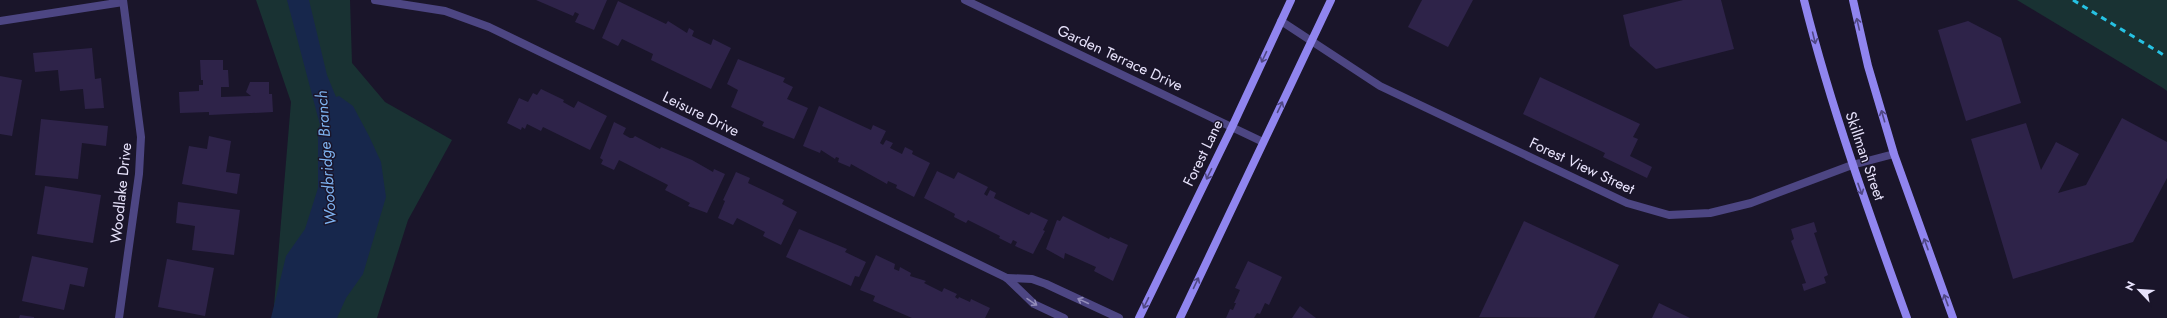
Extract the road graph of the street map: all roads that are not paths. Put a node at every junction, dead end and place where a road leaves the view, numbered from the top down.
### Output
1 (375, 0) edge
2 (965, 0) edge
3 (1291, 0) edge
4 (1331, 0) edge
5 (1804, 0) edge
6 (1853, 0) edge
7 (123, 1) edge
8 (0, 21) edge
9 (1280, 21) junction
10 (1311, 41) junction
11 (1232, 127) junction
12 (1263, 142) junction
13 (1894, 154) junction
14 (1852, 165) junction
15 (1007, 278) junction
16 (119, 318) edge
17 (1064, 318) edge
18 (1119, 318) edge
19 (1139, 318) edge
20 (1180, 318) edge
21 (1907, 318) edge
22 (1953, 318) edge

1 - 15 street, Leisure Drive
2 - 11 street, Garden Terrace Drive
3 - 9 main road, Forest Lane
4 - 10 main road
5 -> 14 main road, Skillman Street
13 -> 6 main road, Skillman Street
7 - 8 street
7 - 16 street, Woodlake Drive
9 - 10 street, Forest View Street
9 -> 11 main road, Forest Lane
12 -> 10 main road
10 - 14 street, Forest View Street
11 - 12 street, Garden Terrace Drive
11 -> 19 main road, Forest Lane
20 -> 12 main road
13 - 14 street, Forest View Street
22 -> 13 main road, Skillman Street
14 -> 21 main road, Skillman Street
15 -> 17 street, Leisure Drive
18 -> 15 street, Leisure Drive

